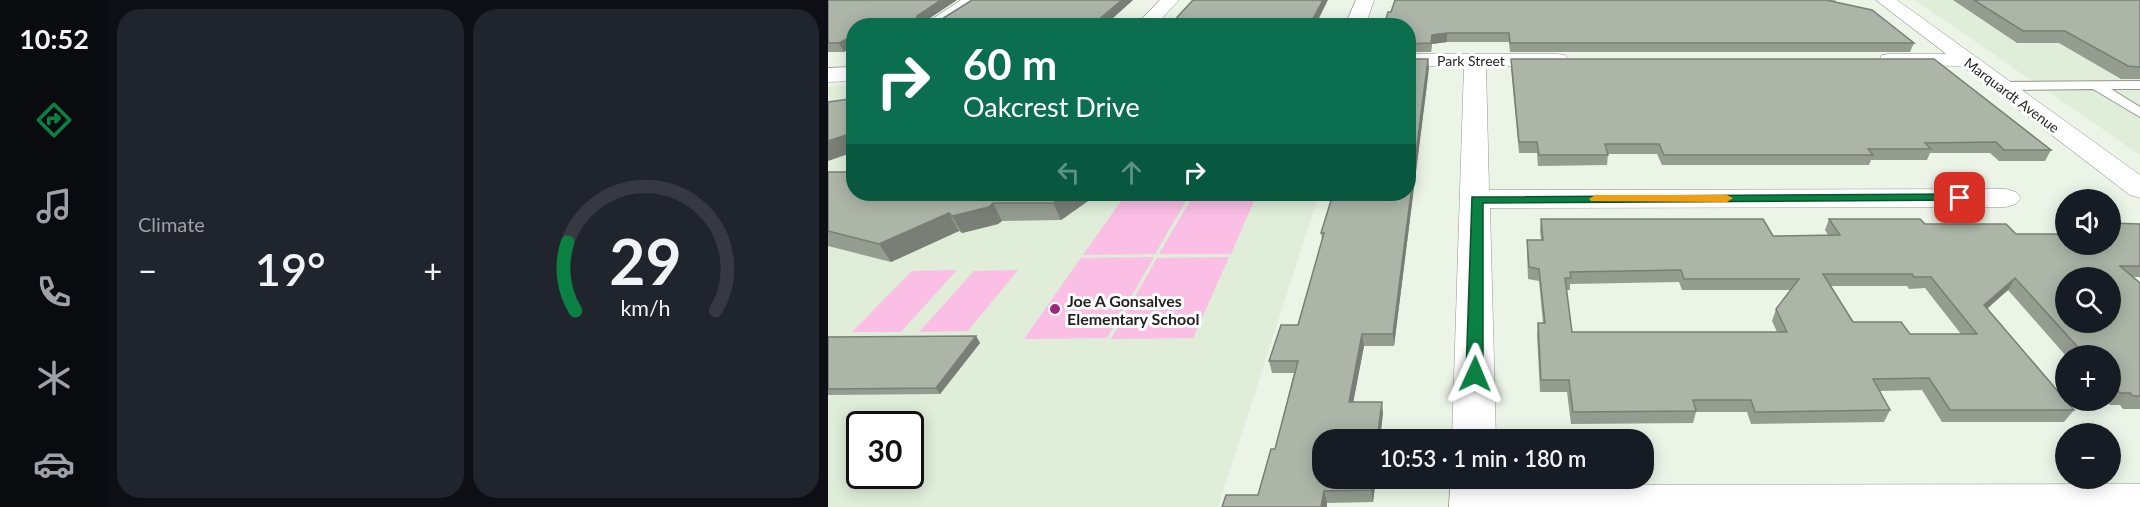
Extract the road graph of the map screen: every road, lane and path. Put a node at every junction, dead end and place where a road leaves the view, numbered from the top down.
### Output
1 (974, 0) edge
2 (1170, 0) edge
3 (1365, 0) edge
4 (1885, 0) edge
5 (945, 18) edge
6 (1152, 18) edge
7 (1358, 18) edge
8 (1416, 60) edge
9 (1475, 60) junction
10 (1582, 60) edge
11 (1868, 60) edge
12 (1966, 60) junction
13 (2096, 85) junction
14 (2140, 85) edge
15 (2001, 86) junction
16 (2140, 113) edge
17 (2140, 189) edge
18 (2006, 198) dead end
19 (1477, 199) junction
20 (1474, 429) edge
21 (1473, 489) edge
22 (2140, 505) edge
23 (1473, 507) edge
24 (1484, 507) edge

1 - 5 street
2 - 6 street
3 - 7 street
4 - 12 street, Marquardt Avenue
8 - 9 street, Park Street
9 - 10 street, Park Street
9 - 19 street
11 - 12 street
12 - 15 street, Marquardt Avenue
13 - 14 lane
13 - 15 lane
13 - 16 lane
15 - 17 street, Marquardt Avenue
18 - 19 street
19 - 20 street
21 - 23 street
22 - 24 street

